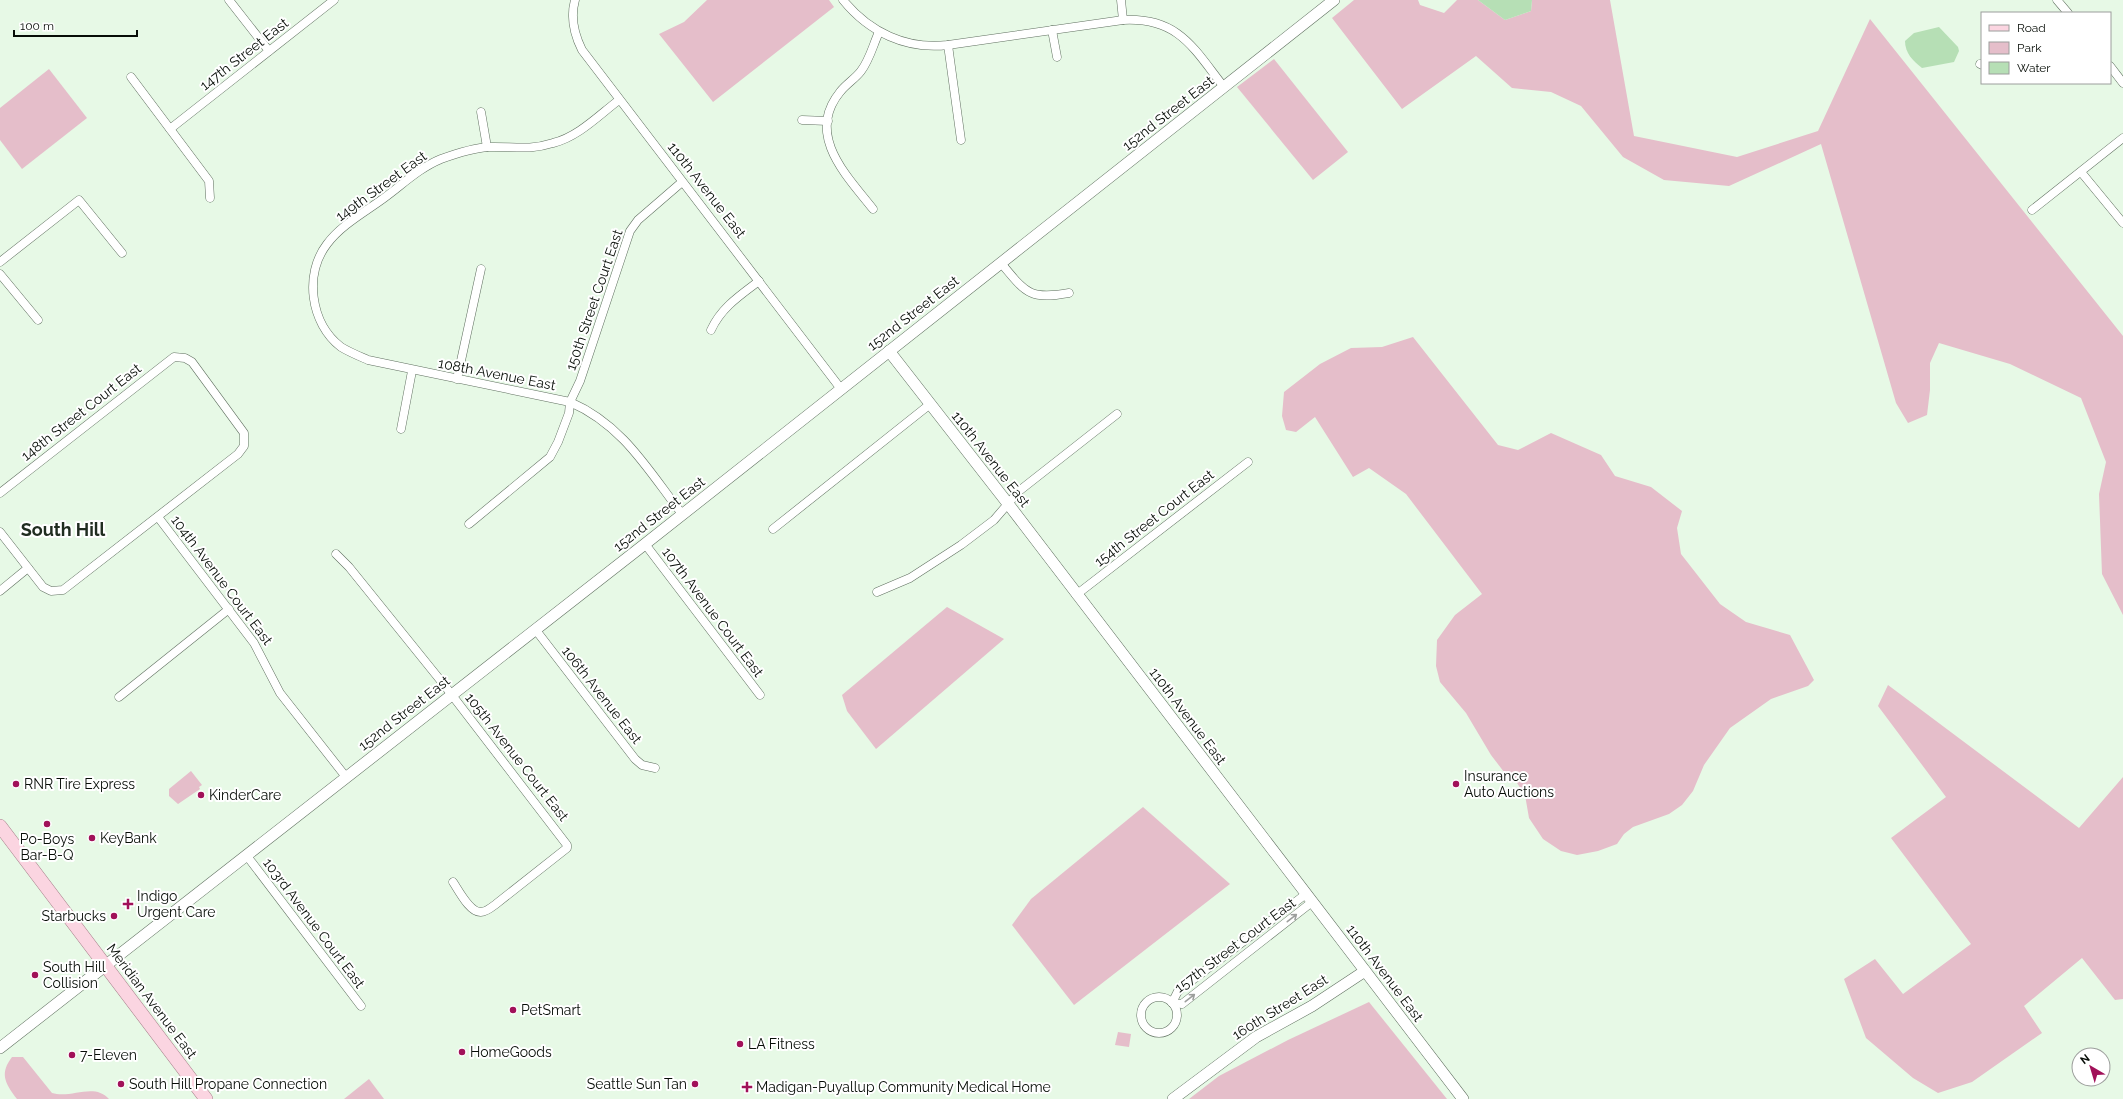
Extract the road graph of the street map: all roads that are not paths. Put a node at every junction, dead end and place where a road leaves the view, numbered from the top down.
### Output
1 (229, 0) edge
2 (334, 0) edge
3 (575, 0) edge
4 (845, 0) edge
5 (1120, 0) edge
6 (1334, 0) edge
7 (2057, 0) edge
8 (2067, 12) edge
9 (1123, 20) junction
10 (1052, 30) junction
11 (879, 32) junction
12 (948, 45) junction
13 (269, 51) junction
14 (1057, 57) dead end
15 (2111, 67) edge
16 (131, 77) dead end
17 (2123, 83) edge
18 (1224, 87) junction
19 (619, 100) junction
20 (481, 112) dead end
21 (802, 120) dead end
22 (828, 121) junction
23 (170, 129) junction
24 (2123, 138) edge
25 (962, 140) dead end
26 (487, 147) junction
27 (2081, 172) junction
28 (682, 182) junction
29 (210, 198) dead end
30 (873, 209) dead end
31 (2032, 210) dead end
32 (2123, 223) edge
33 (122, 254) dead end
34 (0, 262) edge
35 (1001, 263) junction
36 (481, 269) dead end
37 (0, 274) edge
38 (313, 276) joint
39 (758, 281) junction
40 (1069, 293) dead end
41 (38, 320) dead end
42 (711, 330) dead end
43 (889, 352) junction
44 (412, 371) junction
45 (457, 378) junction
46 (841, 390) junction
47 (570, 402) junction
48 (930, 405) junction
49 (1117, 414) dead end
50 (401, 429) dead end
51 (1248, 462) dead end
52 (0, 493) edge
53 (1009, 505) junction
54 (682, 514) junction
55 (158, 517) junction
56 (469, 524) dead end
57 (773, 529) dead end
58 (0, 532) edge
59 (645, 544) junction
60 (336, 554) dead end
61 (28, 568) junction
62 (0, 591) edge
63 (877, 592) dead end
64 (1076, 595) junction
65 (229, 609) junction
66 (535, 629) junction
67 (452, 695) junction
68 (760, 695) dead end
69 (119, 697) dead end
70 (655, 768) dead end
71 (346, 777) junction
72 (0, 826) edge
73 (246, 856) junction
74 (453, 882) dead end
75 (1309, 898) junction
76 (106, 966) junction
77 (1365, 971) junction
78 (1172, 1003) junction
79 (361, 1006) dead end
80 (0, 1048) edge
81 (206, 1099) edge
82 (1173, 1099) edge
83 (1463, 1099) edge

1 - 13 street
2 - 13 street, 147th Street East
3 - 19 street, 110th Avenue East
4 - 11 street
5 - 9 street
6 - 18 main road, 152nd Street East
7 - 8 street
9 - 10 street
9 - 18 street
10 - 12 street
10 - 14 street
11 - 12 street
11 - 22 street
12 - 25 street
13 - 23 street, 147th Street East
15 - 17 street
16 - 23 street
18 - 35 main road, 152nd Street East
19 - 26 street, 149th Street East
19 - 28 street, 110th Avenue East
20 - 26 street
21 - 22 street
22 - 30 street
23 - 29 street
24 - 27 street
26 - 38 street, 149th Street East
27 - 31 street
27 - 32 street
28 - 39 street, 110th Avenue East
28 - 47 street, 150th Street Court East
33 - 34 street
35 - 40 street
35 - 43 main road, 152nd Street East
36 - 45 street
37 - 41 street
38 - 44 street, 108th Avenue East
39 - 42 street
39 - 46 street, 110th Avenue East
43 - 46 main road, 152nd Street East
43 - 48 main road, 110th Avenue East
44 - 45 street, 108th Avenue East
44 - 50 street
45 - 47 street, 108th Avenue East
46 - 54 main road, 152nd Street East
47 - 54 street, 108th Avenue East
47 - 56 street, 150th Street Court East
48 - 53 main road, 110th Avenue East
48 - 57 street
49 - 53 street
51 - 64 street, 154th Street Court East
52 - 55 street, 148th Street Court East
53 - 63 street
53 - 64 main road, 110th Avenue East
54 - 59 main road, 152nd Street East
55 - 61 street
55 - 65 street, 104th Avenue Court East
58 - 61 street
59 - 66 main road, 152nd Street East
59 - 68 street, 107th Avenue Court East
60 - 67 street, 105th Avenue Court East
61 - 62 street
64 - 75 main road, 110th Avenue East
65 - 69 street
65 - 71 street, 104th Avenue Court East
66 - 67 main road, 152nd Street East
66 - 70 street, 106th Avenue East
67 - 71 main road, 152nd Street East
67 - 74 street, 105th Avenue Court East
71 - 73 main road, 152nd Street East
72 - 76 main road, Meridian Avenue East
73 - 76 main road, 152nd Street East
73 - 79 street, 103rd Avenue Court East
75 - 77 main road, 110th Avenue East
75 - 78 street, 157th Street Court East
78 -> 75 street, 157th Street Court East
76 - 80 main road, 152nd Street East
76 - 81 main road, Meridian Avenue East
77 - 82 main road, 160th Street East
77 - 83 main road, 110th Avenue East
78 - 78 street, 157th Street Court East

